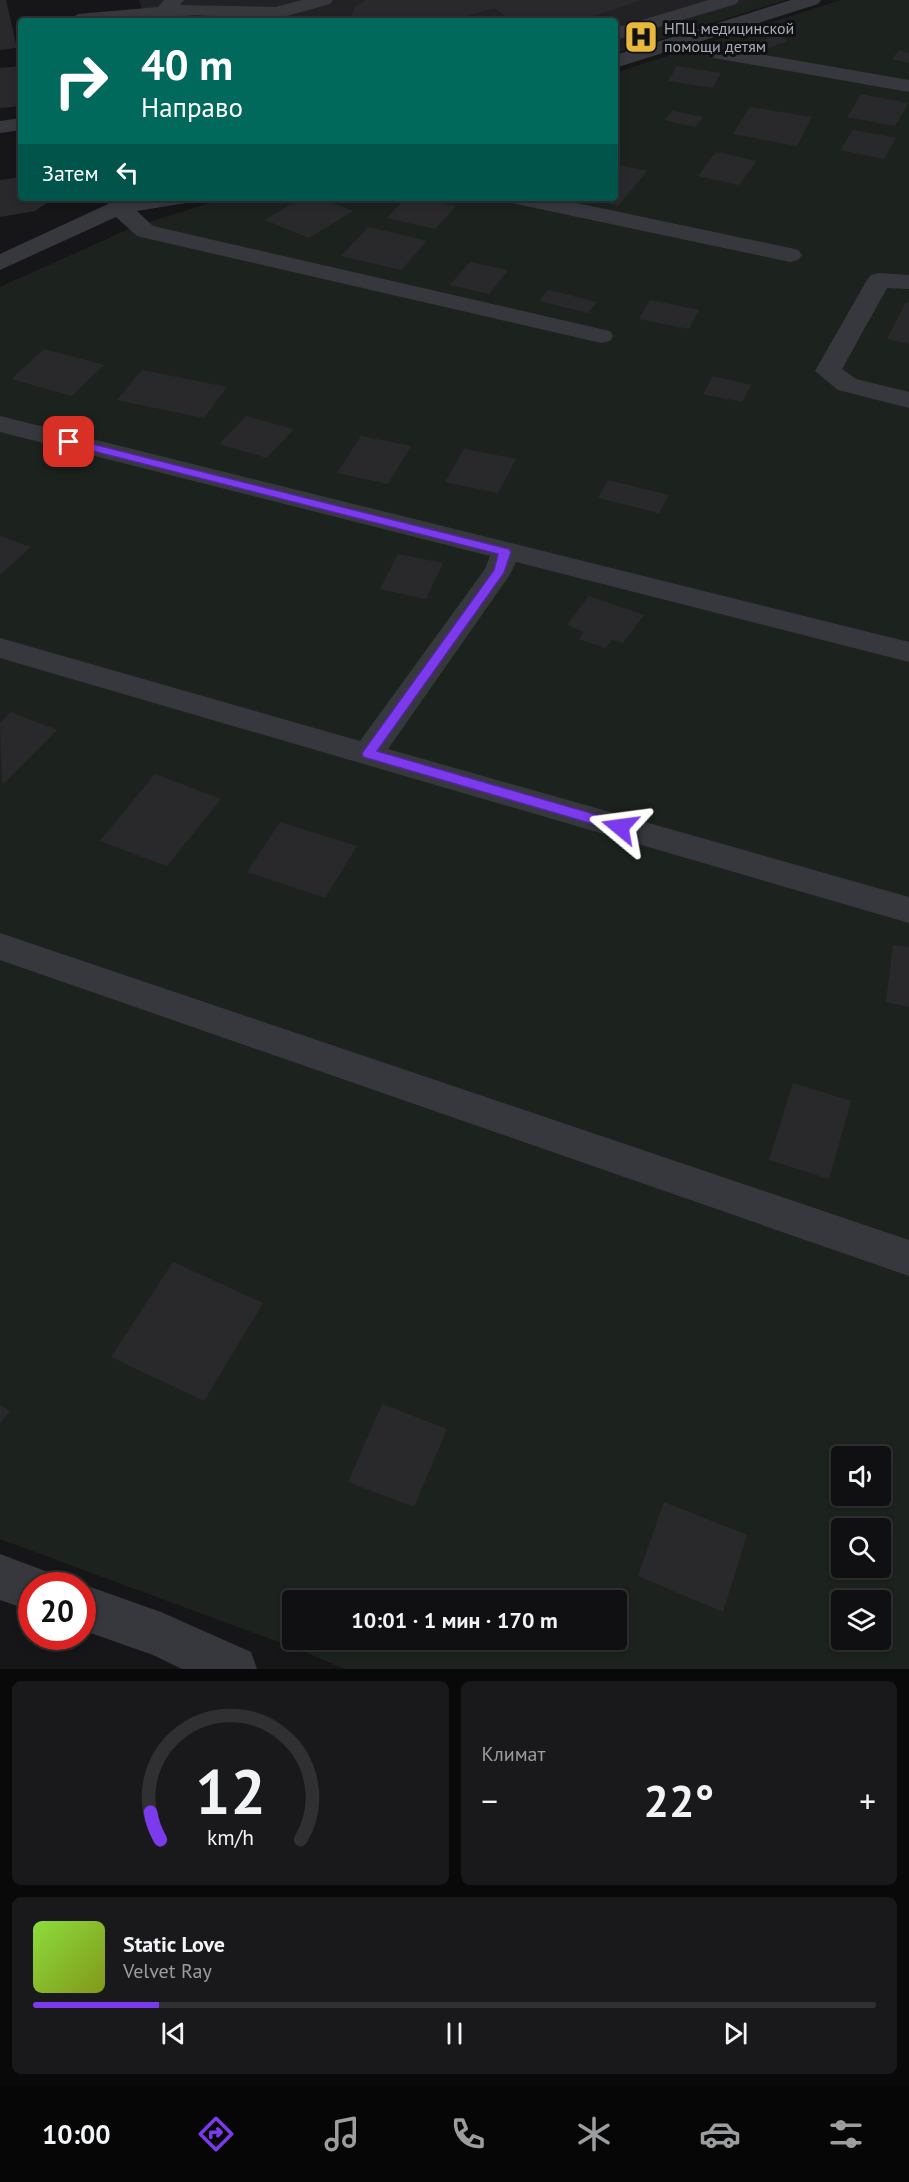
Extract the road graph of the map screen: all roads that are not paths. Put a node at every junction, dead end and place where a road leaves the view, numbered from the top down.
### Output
1 (72, 0) edge
2 (259, 0) edge
3 (323, 0) edge
4 (729, 0) edge
5 (812, 0) edge
6 (199, 4) edge
7 (166, 11) edge
8 (127, 12) edge
9 (281, 17) edge
10 (77, 18) edge
11 (90, 18) edge
12 (618, 33) edge
13 (683, 41) junction
14 (618, 61) edge
15 (909, 86) edge
16 (18, 124) edge
17 (0, 127) edge
18 (535, 201) edge
19 (119, 202) edge
20 (46, 241) junction
21 (0, 245) edge
22 (790, 255) dead end
23 (0, 263) edge
24 (909, 282) edge
25 (601, 336) dead end
26 (909, 400) edge
27 (0, 424) edge
28 (505, 552) junction
29 (0, 648) edge
30 (909, 652) edge
31 (368, 753) junction
32 (909, 910) edge
33 (0, 946) edge
34 (909, 1258) edge
35 (0, 1577) edge
36 (18, 1583) edge
37 (96, 1612) edge
38 (234, 1669) edge

1 - 10 street
2 - 9 street
3 - 9 street
4 - 12 street
5 - 13 street
6 - 7 street
6 - 9 street
7 - 8 street
8 - 11 street
13 - 14 street
13 - 15 street
16 - 17 street
18 - 22 street
19 - 20 street
19 - 25 street
20 - 21 street
20 - 23 street
24 - 26 street
27 - 28 street
28 - 30 street
28 - 31 street
29 - 31 street
31 - 32 street
33 - 34 street
35 - 36 street
37 - 38 street

